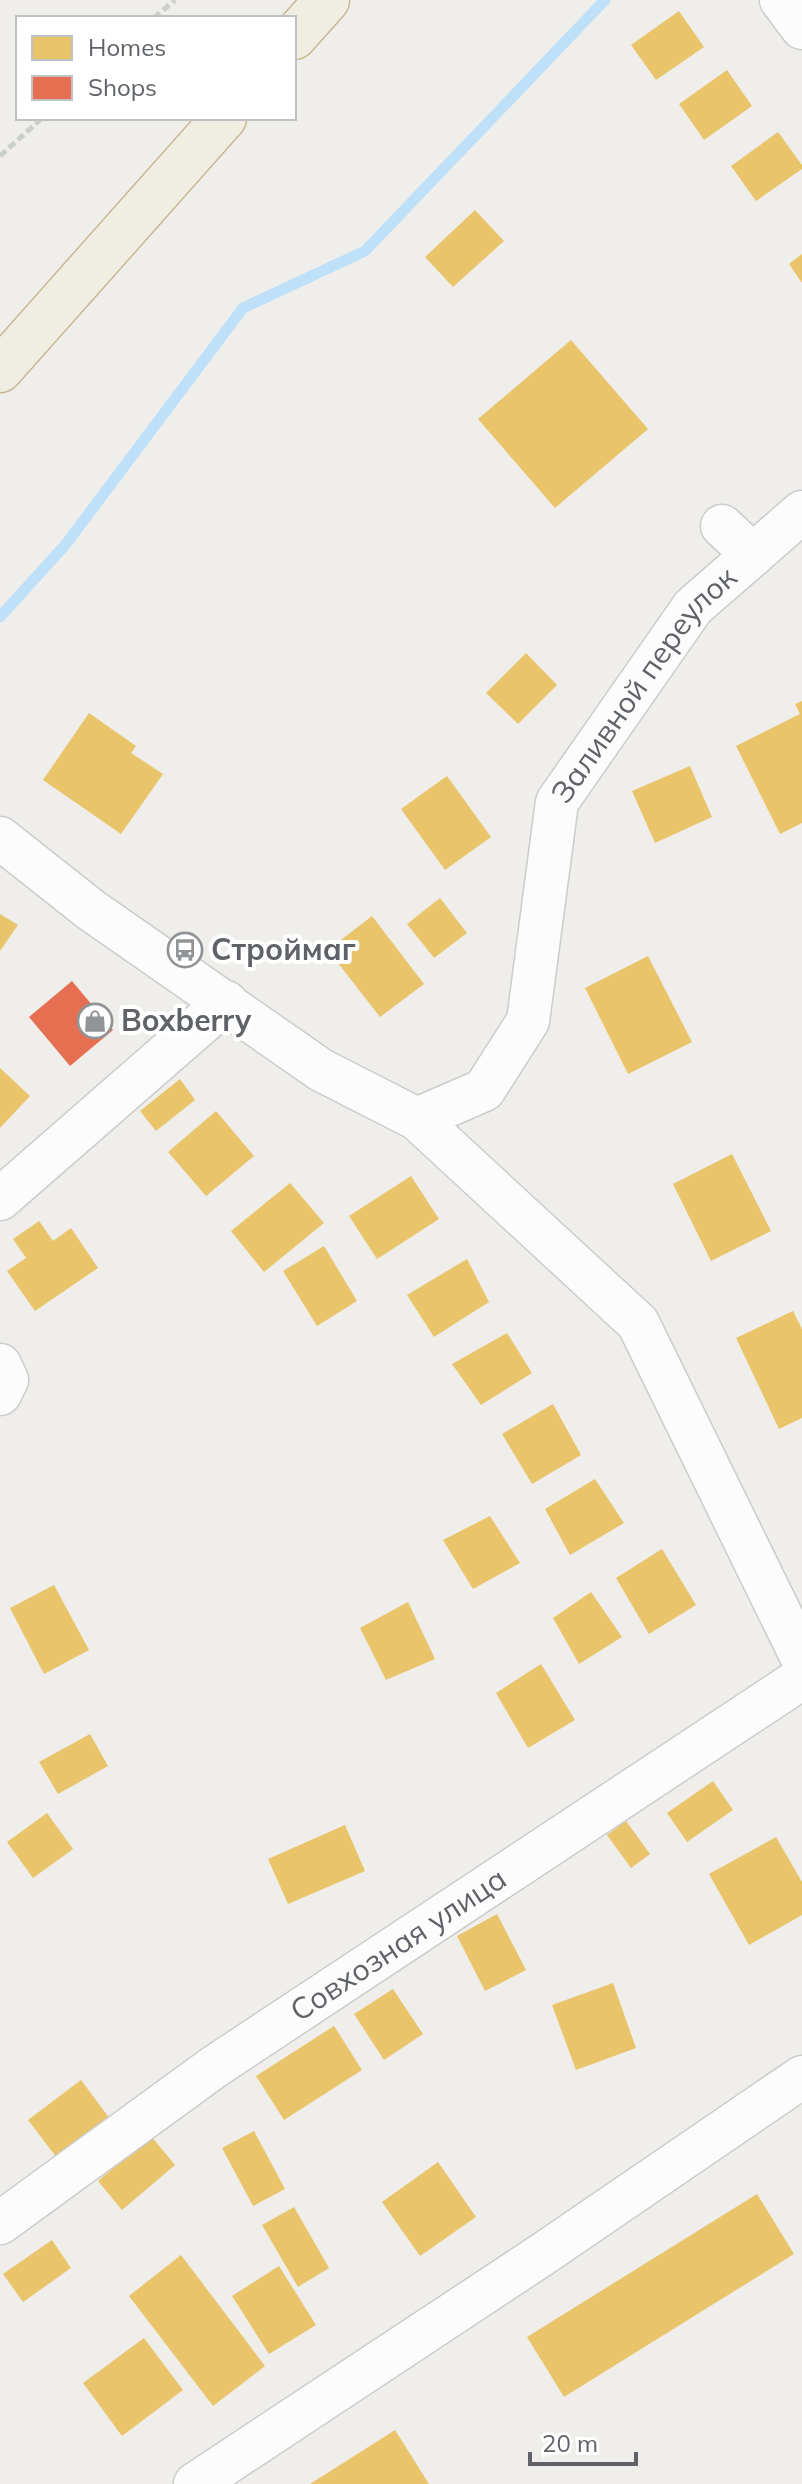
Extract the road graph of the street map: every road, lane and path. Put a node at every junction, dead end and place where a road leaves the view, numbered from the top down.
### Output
1 (175, 0) edge
2 (327, 0) edge
3 (781, 0) edge
4 (156, 16) edge
5 (802, 28) edge
6 (296, 35) edge
7 (40, 120) edge
8 (222, 120) edge
9 (0, 156) edge
10 (0, 370) edge
11 (802, 512) edge
12 (722, 526) dead end
13 (753, 555) junction
14 (0, 838) edge
15 (226, 1002) junction
16 (417, 1119) junction
17 (0, 1199) edge
18 (0, 1365) edge
19 (0, 1394) edge
20 (802, 1658) edge
21 (802, 1678) edge
22 (802, 2077) edge
23 (0, 2223) edge
24 (195, 2484) edge

1 - 4 path
2 - 6 highway
3 - 5 street
7 - 9 path
8 - 10 highway
11 - 13 street, Заливной переулок
12 - 13 street
13 - 16 street, Заливной переулок
14 - 15 street
15 - 16 street
15 - 17 street
16 - 20 street
18 - 19 street
21 - 23 street, Совхозная улица
22 - 24 street

